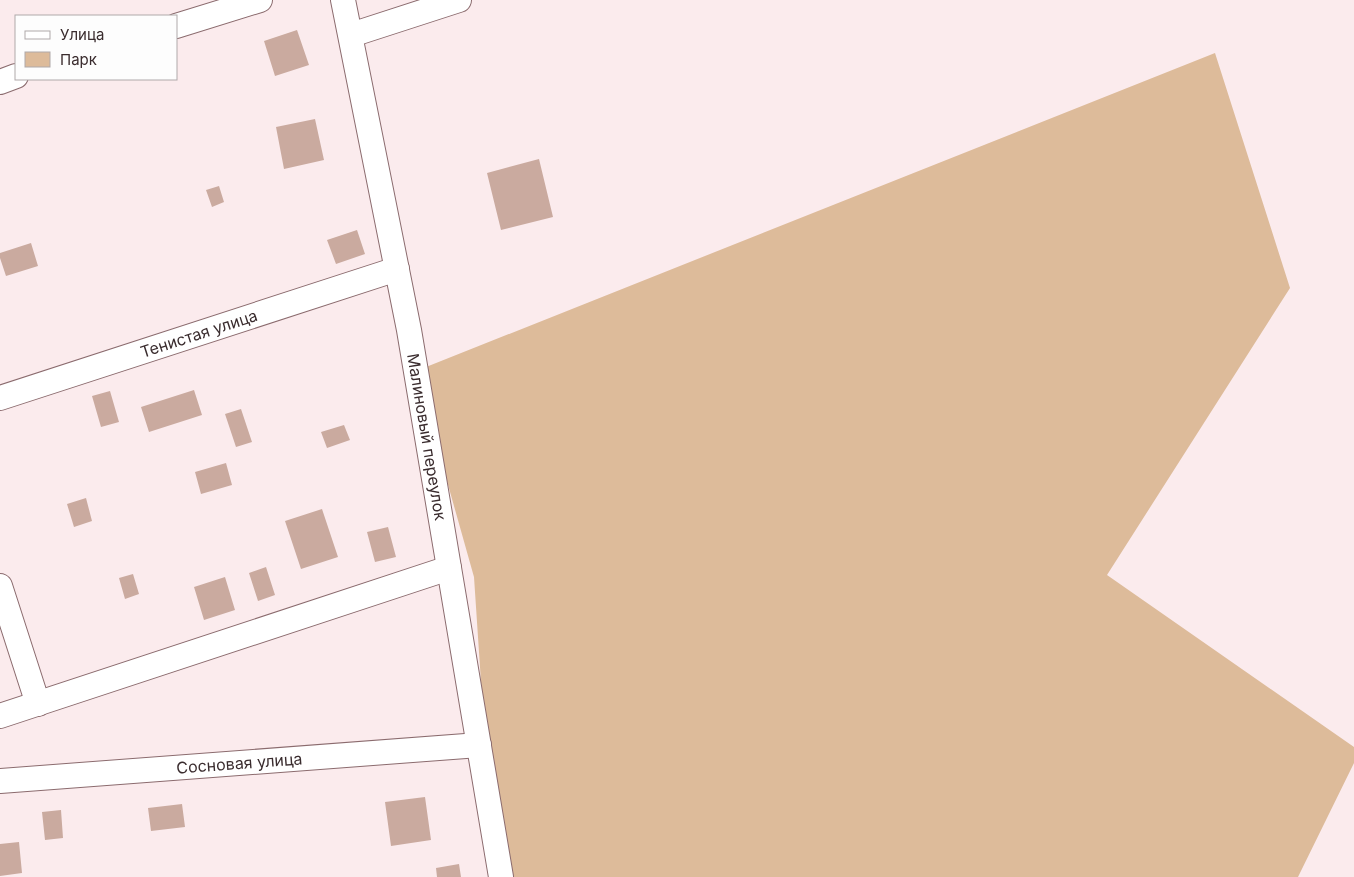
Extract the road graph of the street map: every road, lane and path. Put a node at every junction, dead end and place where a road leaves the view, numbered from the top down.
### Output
1 (260, 0) edge
2 (343, 0) edge
3 (459, 0) edge
4 (178, 25) edge
5 (351, 35) junction
6 (15, 76) edge
7 (0, 82) edge
8 (397, 269) junction
9 (0, 398) edge
10 (449, 568) junction
11 (0, 586) edge
12 (38, 704) junction
13 (0, 716) edge
14 (479, 745) junction
15 (0, 780) edge
16 (501, 877) edge

1 - 4 street
2 - 5 street, Малиновый переулок
3 - 5 street
5 - 8 street, Малиновый переулок
6 - 7 street
8 - 9 street, Тенистая улица
8 - 10 street, Малиновый переулок
10 - 12 street
10 - 14 street, Малиновый переулок
11 - 12 street
12 - 13 street
14 - 15 street, Сосновая улица
14 - 16 street, Малиновый переулок

